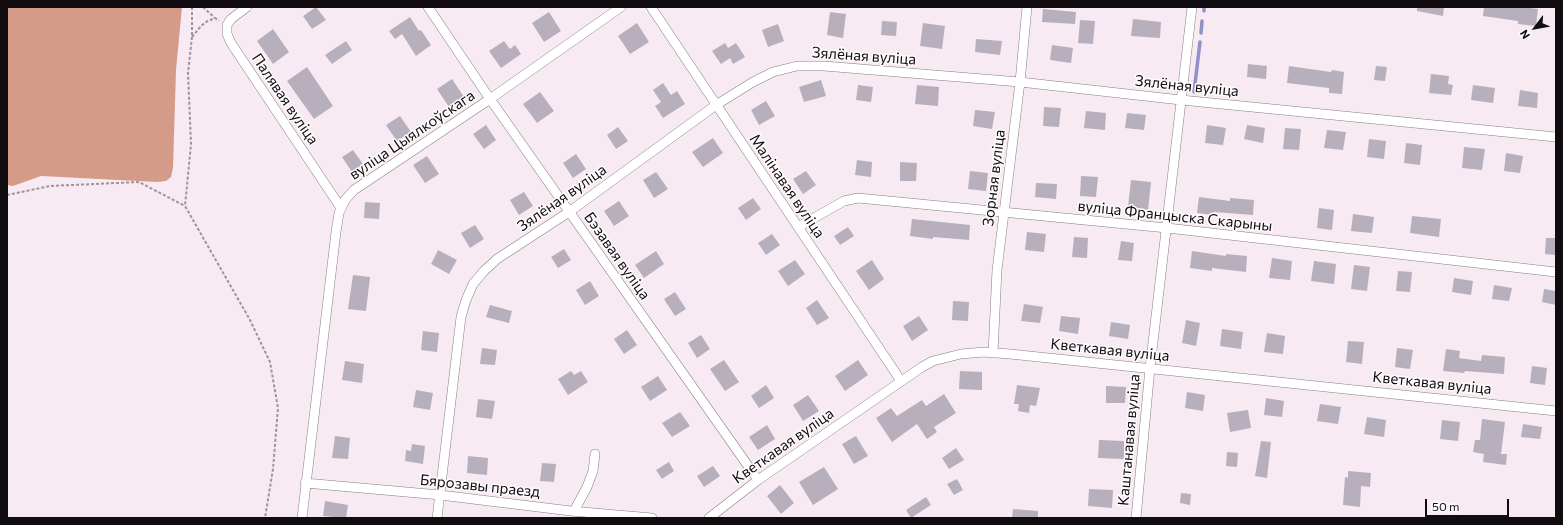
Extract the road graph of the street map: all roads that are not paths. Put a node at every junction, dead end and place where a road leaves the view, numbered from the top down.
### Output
1 (247, 7) edge
2 (428, 7) edge
3 (621, 7) edge
4 (651, 7) edge
5 (1027, 7) edge
6 (1192, 7) edge
7 (1020, 82) junction
8 (490, 99) junction
9 (1181, 100) junction
10 (716, 105) junction
11 (1556, 137) edge
12 (341, 208) junction
13 (569, 212) junction
14 (1003, 212) junction
15 (798, 227) junction
16 (1167, 228) junction
17 (1556, 272) edge
18 (993, 353) junction
19 (1150, 368) junction
20 (901, 381) junction
21 (1556, 410) edge
22 (595, 454) dead end
23 (758, 480) junction
24 (305, 483) junction
25 (440, 495) junction
26 (572, 513) edge
27 (302, 518) edge
28 (438, 518) edge
29 (652, 518) edge
30 (709, 518) edge
31 (1136, 518) edge

1 - 12 street, Палявая вуліца
2 - 8 street, Бэзавая вуліца
3 - 8 street, вуліца Цыялкоўскага
4 - 10 street, Малінавая вуліца
5 - 7 street, Зорная вуліца
6 - 9 street, Каштанавая вуліца
7 - 9 street, Зялёная вуліца
7 - 10 street, Зялёная вуліца
7 - 14 street, Зорная вуліца
8 - 12 street, вуліца Цыялкоўскага
8 - 13 street, Бэзавая вуліца
9 - 11 street, Зялёная вуліца
9 - 16 street, Каштанавая вуліца
10 - 13 street, Зялёная вуліца
10 - 15 street, Малінавая вуліца
12 - 24 street, вуліца Цыялкоўскага
13 - 23 street, Бэзавая вуліца
13 - 25 street, Зялёная вуліца
14 - 15 street, вуліца Францыска Скарыны
14 - 16 street, вуліца Францыска Скарыны
14 - 18 street, Зорная вуліца
15 - 20 street, Малінавая вуліца
16 - 17 street, вуліца Францыска Скарыны
16 - 19 street, Каштанавая вуліца
18 - 19 street, Кветкавая вуліца
18 - 20 street, Кветкавая вуліца
19 - 21 street, Кветкавая вуліца
19 - 31 street, Каштанавая вуліца
20 - 23 street, Кветкавая вуліца
22 - 26 street
23 - 30 street, Кветкавая вуліца
24 - 25 street, Бярозавы праезд
24 - 27 street, вуліца Цыялкоўскага
25 - 26 street, Бярозавы праезд
25 - 28 street, Зялёная вуліца
26 - 29 street, Бярозавы праезд

